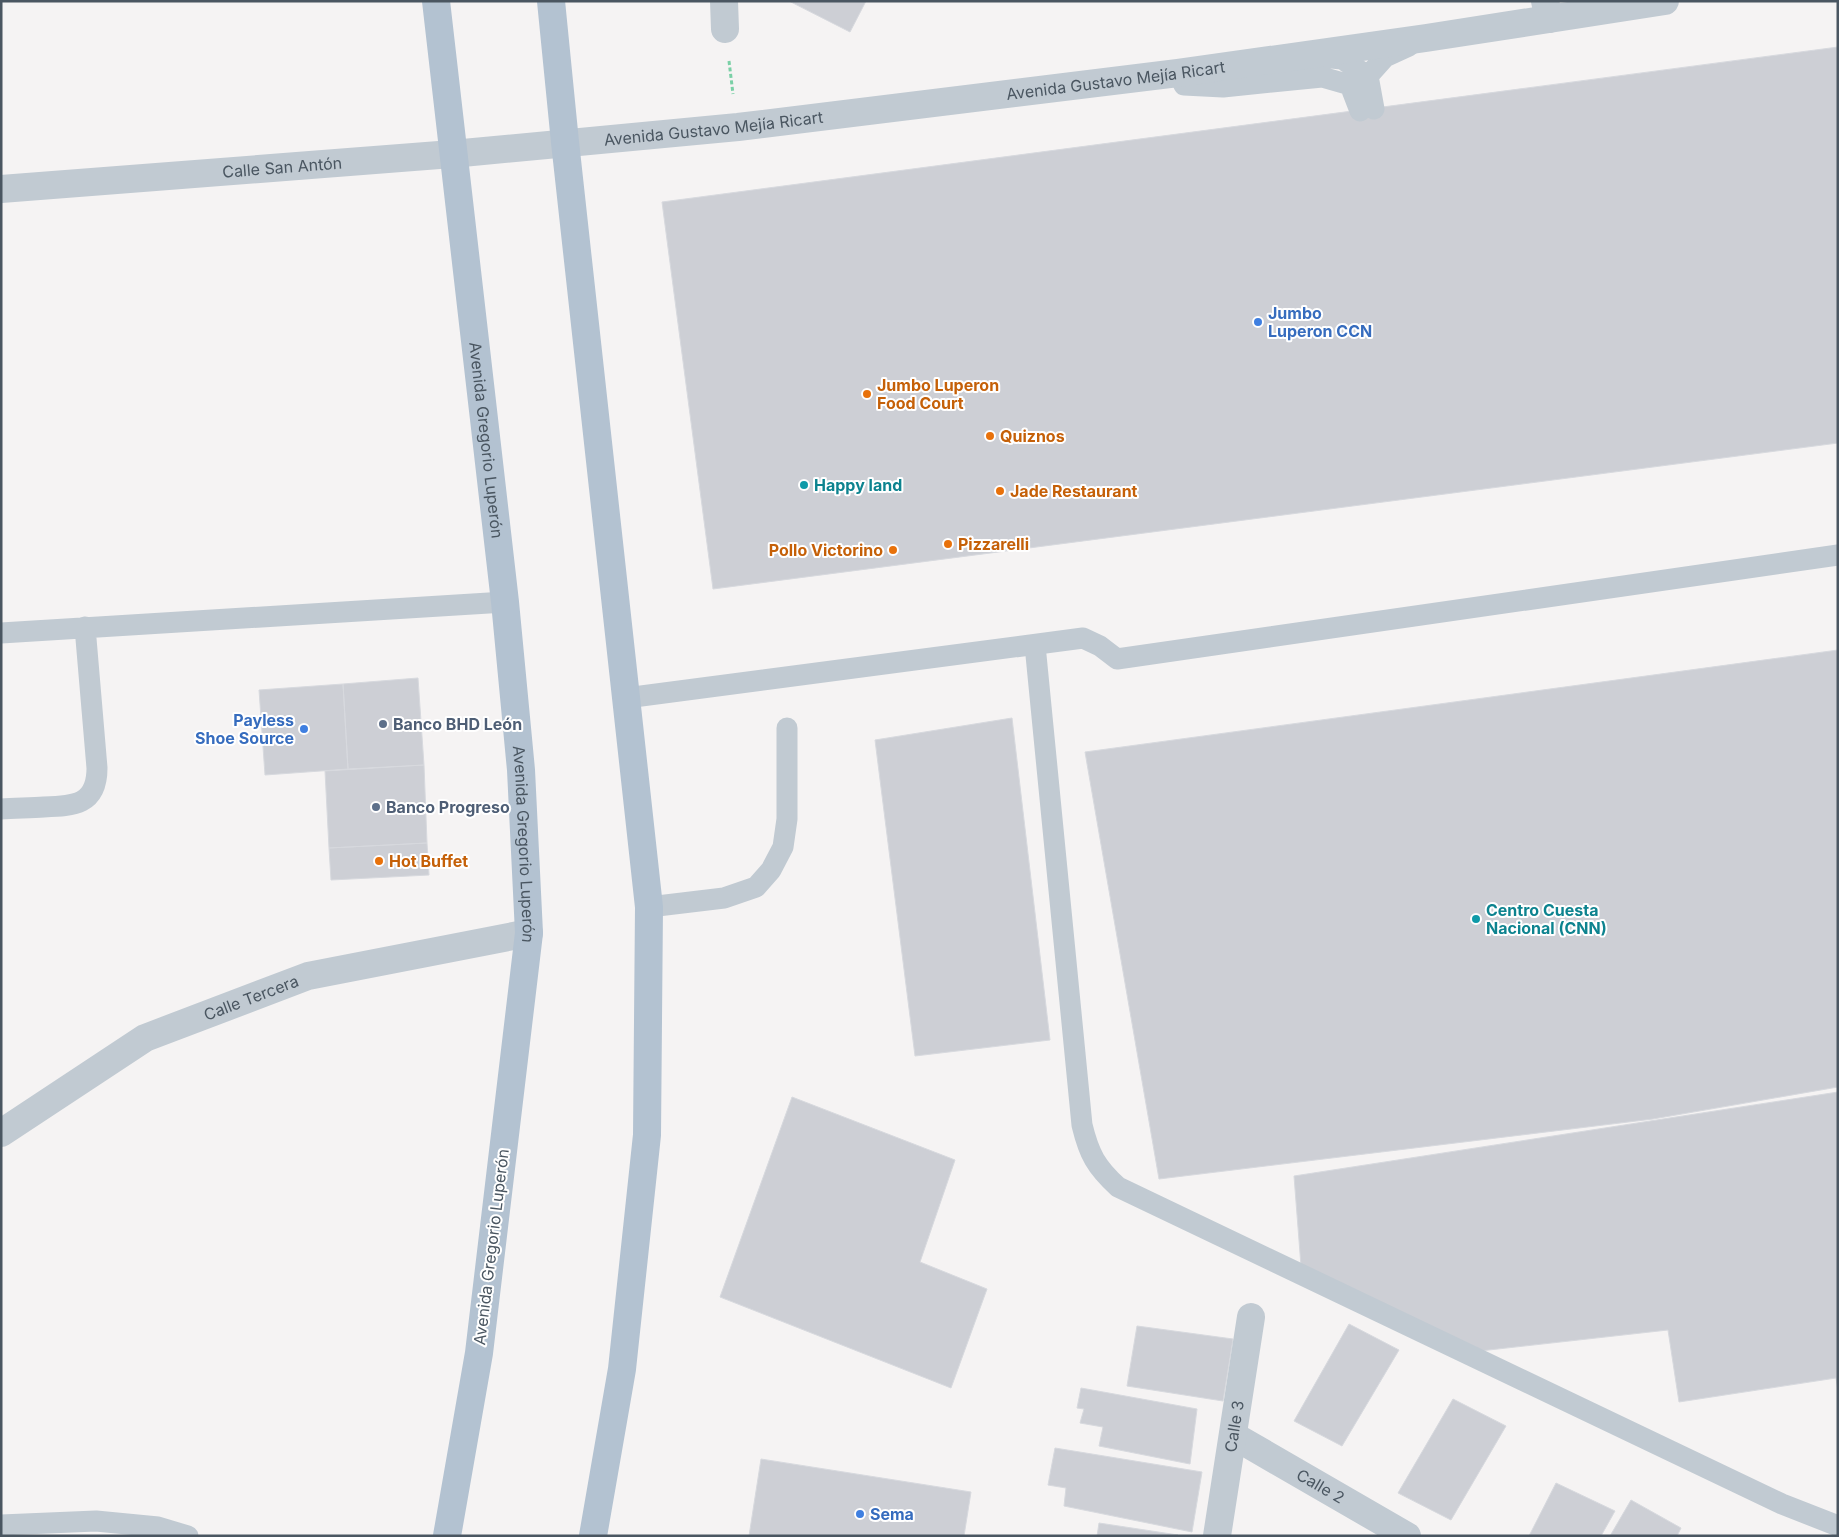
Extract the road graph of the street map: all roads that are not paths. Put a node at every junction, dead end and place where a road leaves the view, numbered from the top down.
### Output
1 (436, 1) edge
2 (551, 1) edge
3 (724, 1) edge
4 (1665, 1) edge
5 (1547, 10) edge
6 (725, 29) road end
7 (1426, 38) junction
8 (1306, 55) junction
9 (1178, 73) junction
10 (1368, 76) junction
11 (565, 142) junction
12 (452, 154) junction
13 (1, 189) edge
14 (1838, 555) edge
15 (505, 602) junction
16 (85, 628) junction
17 (1, 632) edge
18 (1035, 645) junction
19 (626, 698) junction
20 (787, 728) dead end
21 (1, 809) edge
22 (649, 907) junction
23 (529, 933) junction
24 (1, 1133) edge
25 (1251, 1317) dead end
26 (1234, 1436) junction
27 (1, 1525) edge
28 (1838, 1526) edge
29 (188, 1536) edge
30 (447, 1536) edge
31 (592, 1536) edge
32 (1217, 1536) edge
33 (1407, 1536) edge

1 - 12 main road, Avenida Gregorio Luperón
2 - 11 main road
3 - 6 street
4 - 5 street, Avenida Gustavo Mejía Ricart
5 - 7 street, Avenida Gustavo Mejía Ricart
7 - 8 street, Avenida Gustavo Mejía Ricart
7 - 10 lane
8 - 9 street, Avenida Gustavo Mejía Ricart
8 - 10 lane
9 - 10 lane
9 - 11 street, Avenida Gustavo Mejía Ricart
11 - 12 street, Calle San Antón
11 - 19 main road
12 - 13 street, Calle San Antón
12 - 15 main road, Avenida Gregorio Luperón
14 - 18 lane
15 - 16 lane
15 - 23 main road, Avenida Gregorio Luperón
16 - 17 lane
16 - 21 lane
18 - 19 lane
18 - 28 lane
19 - 22 main road
20 - 22 lane
22 - 31 main road
23 - 24 street, Calle Tercera
23 - 30 main road, Avenida Gregorio Luperón
25 - 26 street, Calle 3
26 - 32 street, Calle 3
26 - 33 street, Calle 2
27 - 29 lane

